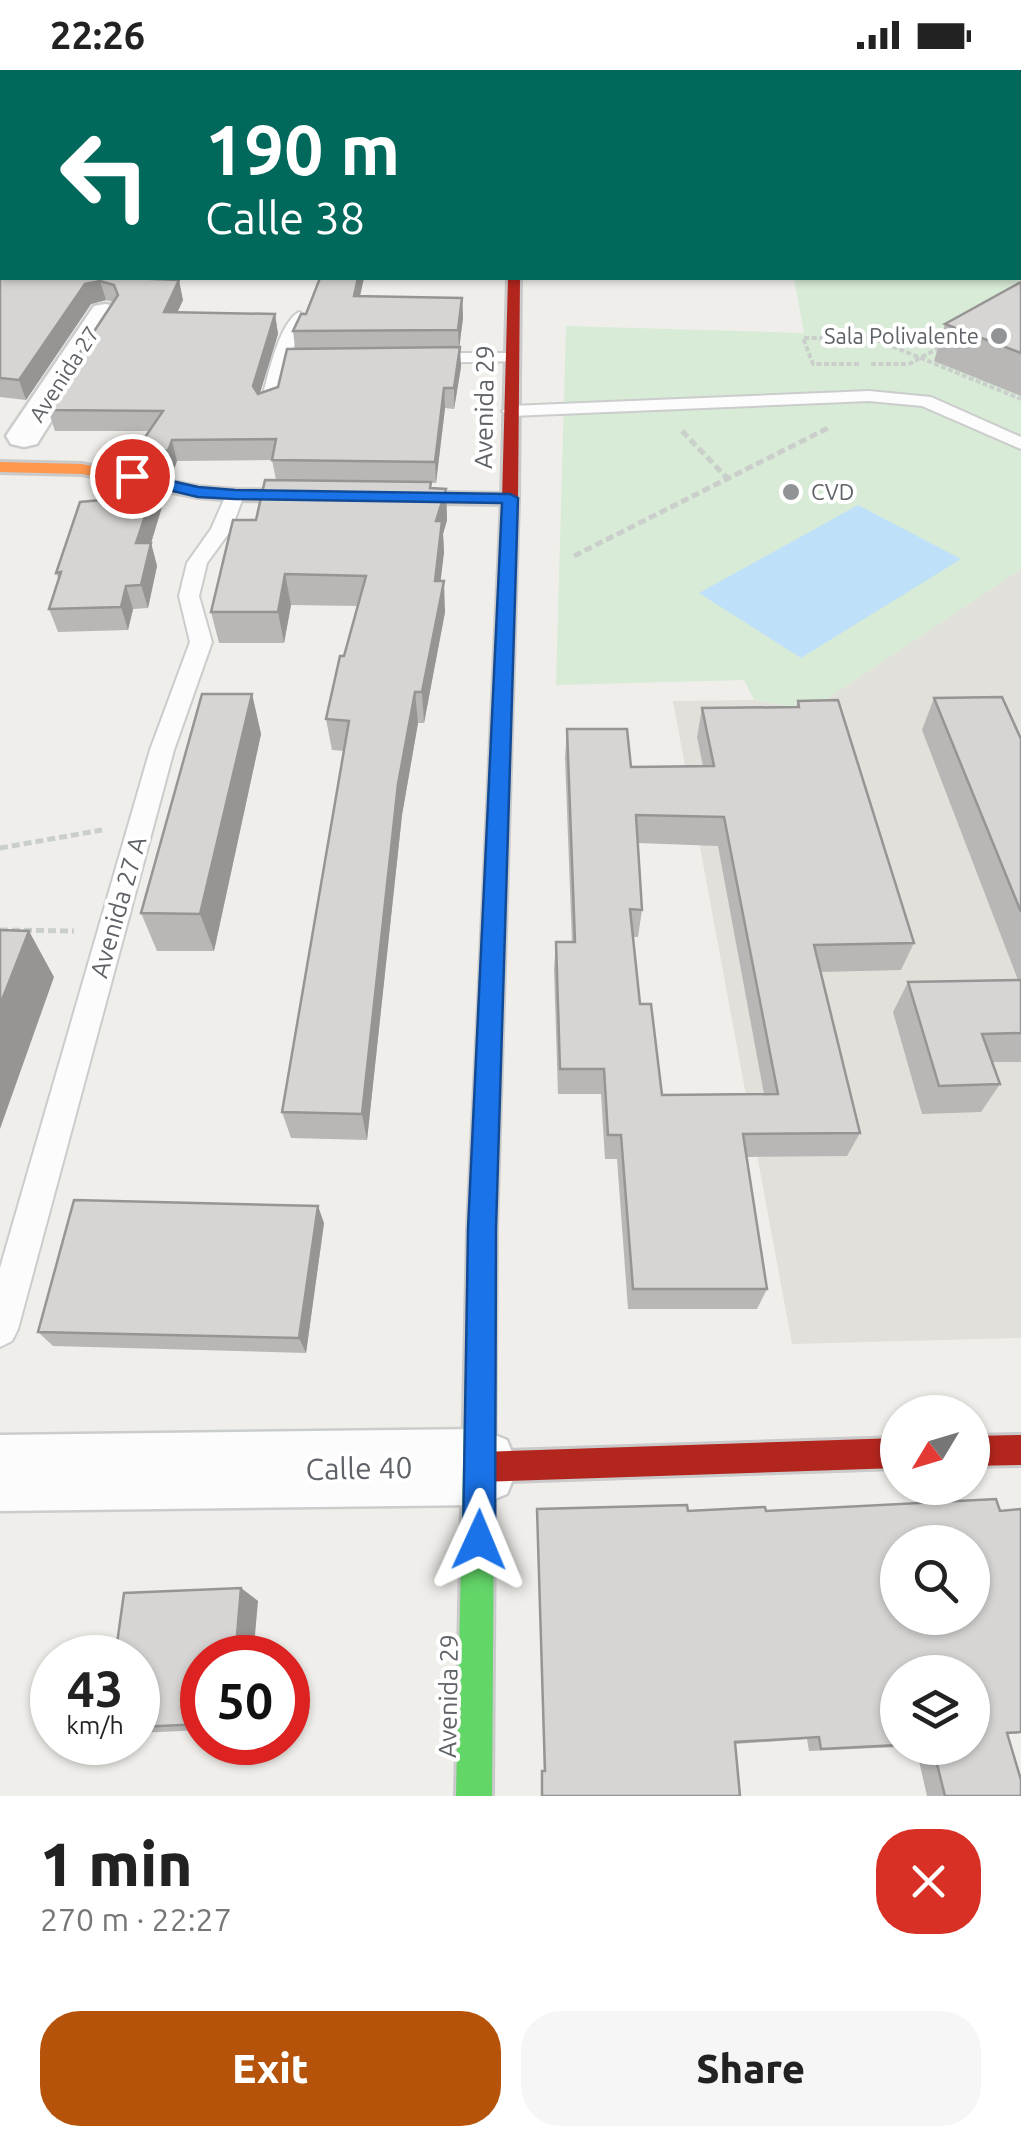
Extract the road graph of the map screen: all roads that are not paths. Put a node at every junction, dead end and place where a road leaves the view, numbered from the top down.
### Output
1 (514, 280) edge
2 (105, 313) edge
3 (299, 317) edge
4 (511, 358) junction
5 (396, 359) edge
6 (280, 360) junction
7 (299, 360) edge
8 (270, 407) edge
9 (512, 411) junction
10 (12, 432) edge
11 (1021, 444) edge
12 (0, 467) edge
13 (82, 468) junction
14 (235, 495) junction
15 (510, 498) junction
16 (0, 1329) edge
17 (1021, 1450) edge
18 (990, 1451) edge
19 (880, 1454) edge
20 (480, 1467) junction
21 (0, 1473) edge
22 (474, 1796) edge

1 - 4 main road, Avenida 29
2 - 10 street, Avenida 27
3 - 6 lane
4 - 5 lane
4 - 9 main road, Avenida 29
6 - 7 lane
6 - 8 lane
9 - 11 lane
9 - 15 main road, Avenida 29
10 - 13 street
12 - 13 main road
13 - 14 main road
14 - 15 main road
14 - 16 lane, Avenida 27 A
15 - 20 main road, Avenida 29
17 - 18 main road
19 - 20 main road, Calle 40
20 - 21 street, Calle 40
20 - 22 main road, Avenida 29

